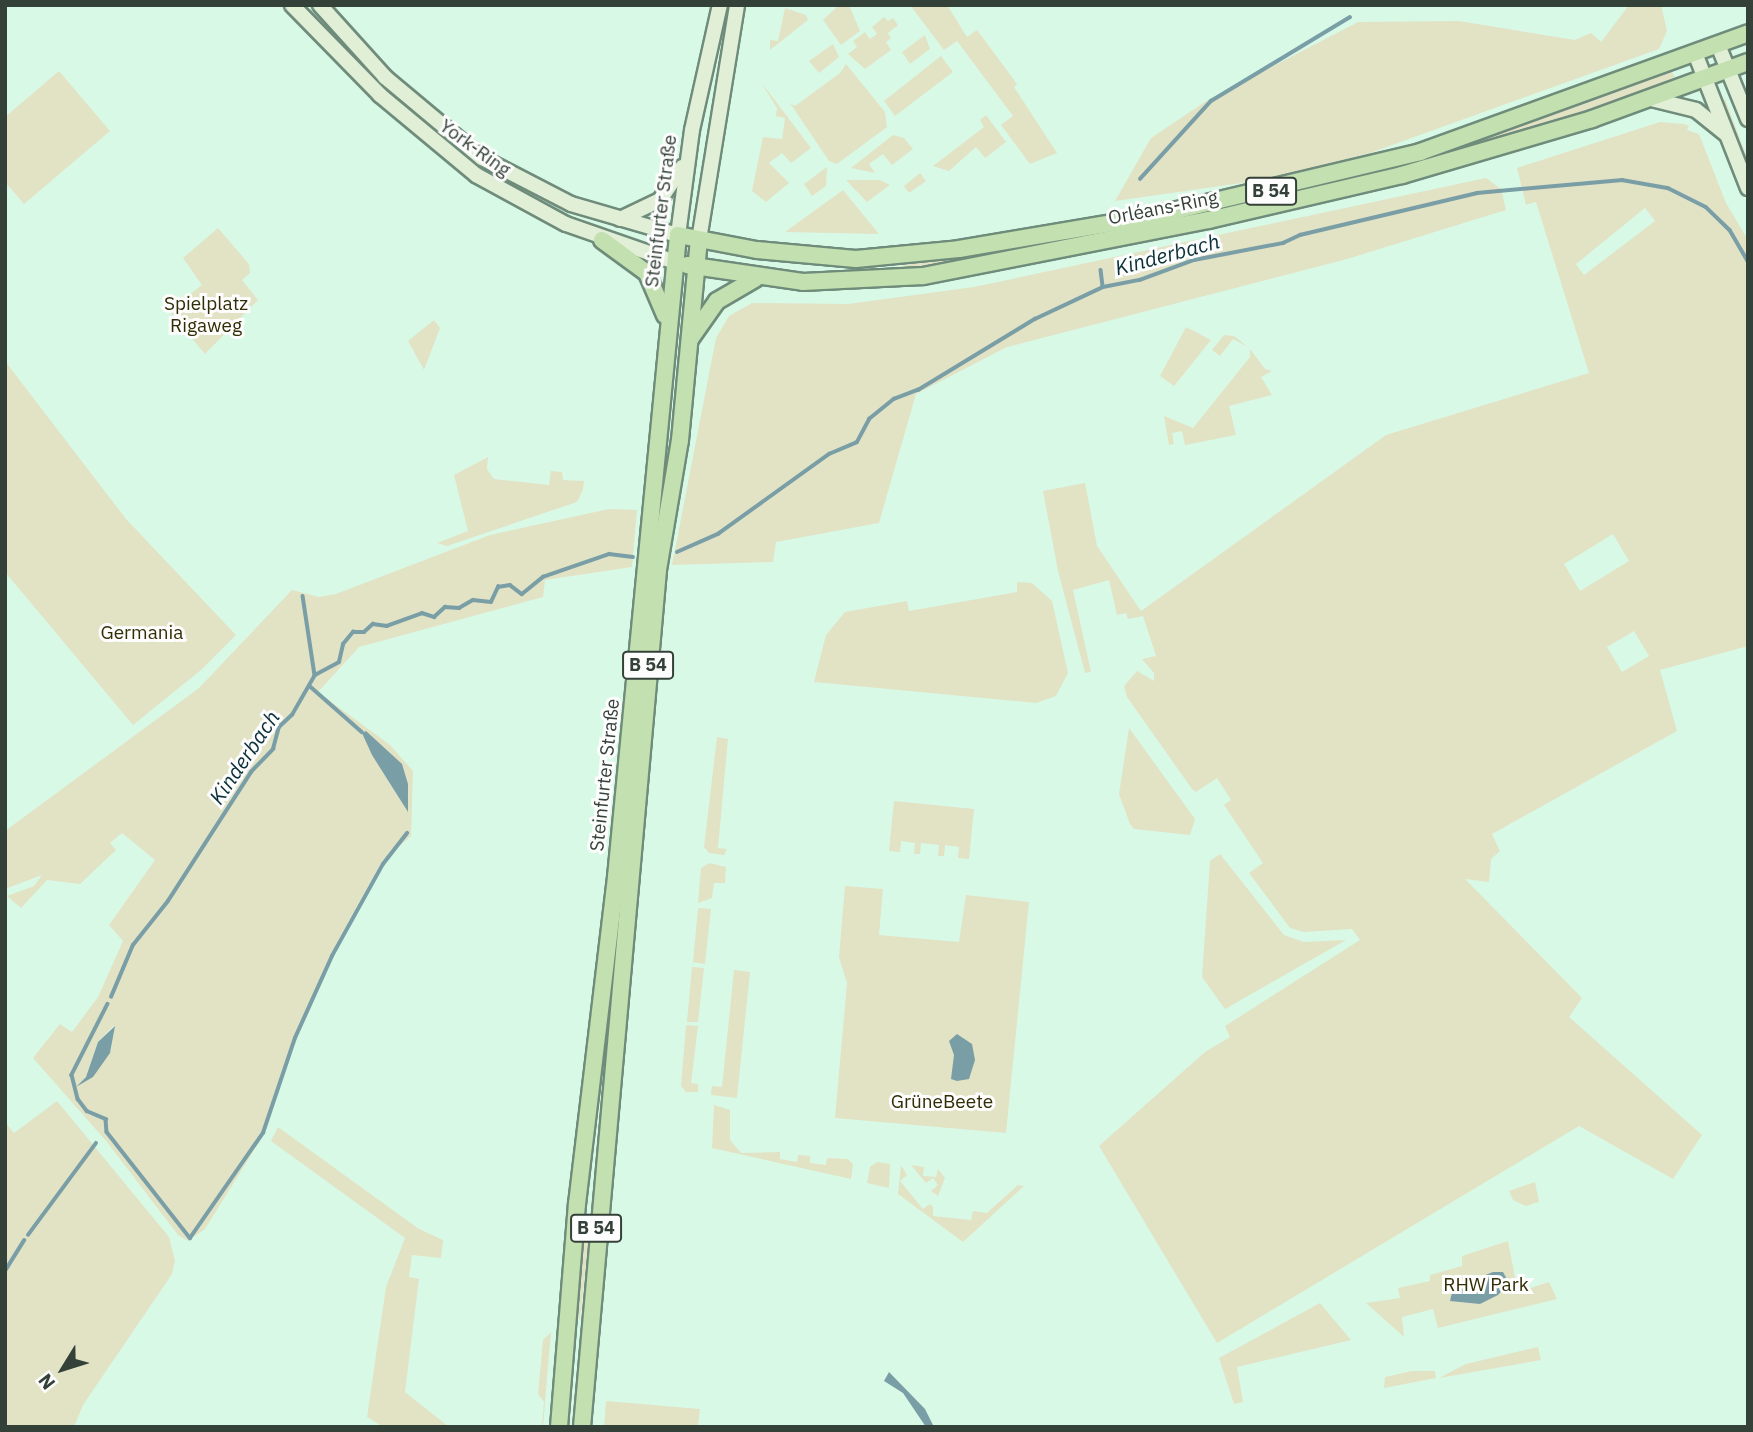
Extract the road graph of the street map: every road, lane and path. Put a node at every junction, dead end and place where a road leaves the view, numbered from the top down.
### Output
1 (292, 5) edge
2 (320, 5) edge
3 (720, 5) edge
4 (737, 5) edge
5 (1748, 33) edge
6 (1718, 45) junction
7 (1695, 53) junction
8 (1748, 62) edge
9 (1728, 69) junction
10 (1706, 78) junction
11 (1651, 99) junction
12 (1748, 120) edge
13 (1729, 138) junction
14 (687, 156) junction
15 (1748, 188) edge
16 (619, 220) junction
17 (678, 235) junction
18 (602, 240) junction
19 (699, 240) junction
20 (675, 262) junction
21 (695, 267) junction
22 (757, 278) junction
23 (668, 331) junction
24 (689, 340) junction
25 (559, 1427) edge
26 (582, 1427) edge

1 - 18 main road, York-Ring
2 - 16 main road, York-Ring
3 - 14 main road, Steinfurter Straße
4 - 19 main road, Steinfurter Straße
5 - 6 main road, Orléans-Ring / B 54
6 - 7 main road, Orléans-Ring / B 54
6 - 9 main road
7 - 10 main road
7 - 19 main road, Orléans-Ring / B 54
8 - 9 main road, Orléans-Ring / B 54
9 - 10 main road, Orléans-Ring / B 54
9 - 12 main road
10 - 11 main road, Orléans-Ring / B 54
10 - 13 main road
11 - 13 main road
11 - 22 main road, Orléans-Ring / B 54
13 - 15 main road
14 - 16 main road
14 - 17 main road, Steinfurter Straße
16 - 17 main road, York-Ring
17 - 19 main road, B 54
17 - 20 main road, Steinfurter Straße / B 54
18 - 20 main road, York-Ring
18 - 23 main road
19 - 21 main road, Steinfurter Straße
20 - 21 main road, Orléans-Ring
20 - 23 main road, Steinfurter Straße / B 54
21 - 22 main road, Orléans-Ring
21 - 24 main road, Steinfurter Straße
22 - 24 main road
23 - 25 main road, Steinfurter Straße / B 54
24 - 26 main road, Steinfurter Straße / B 54

